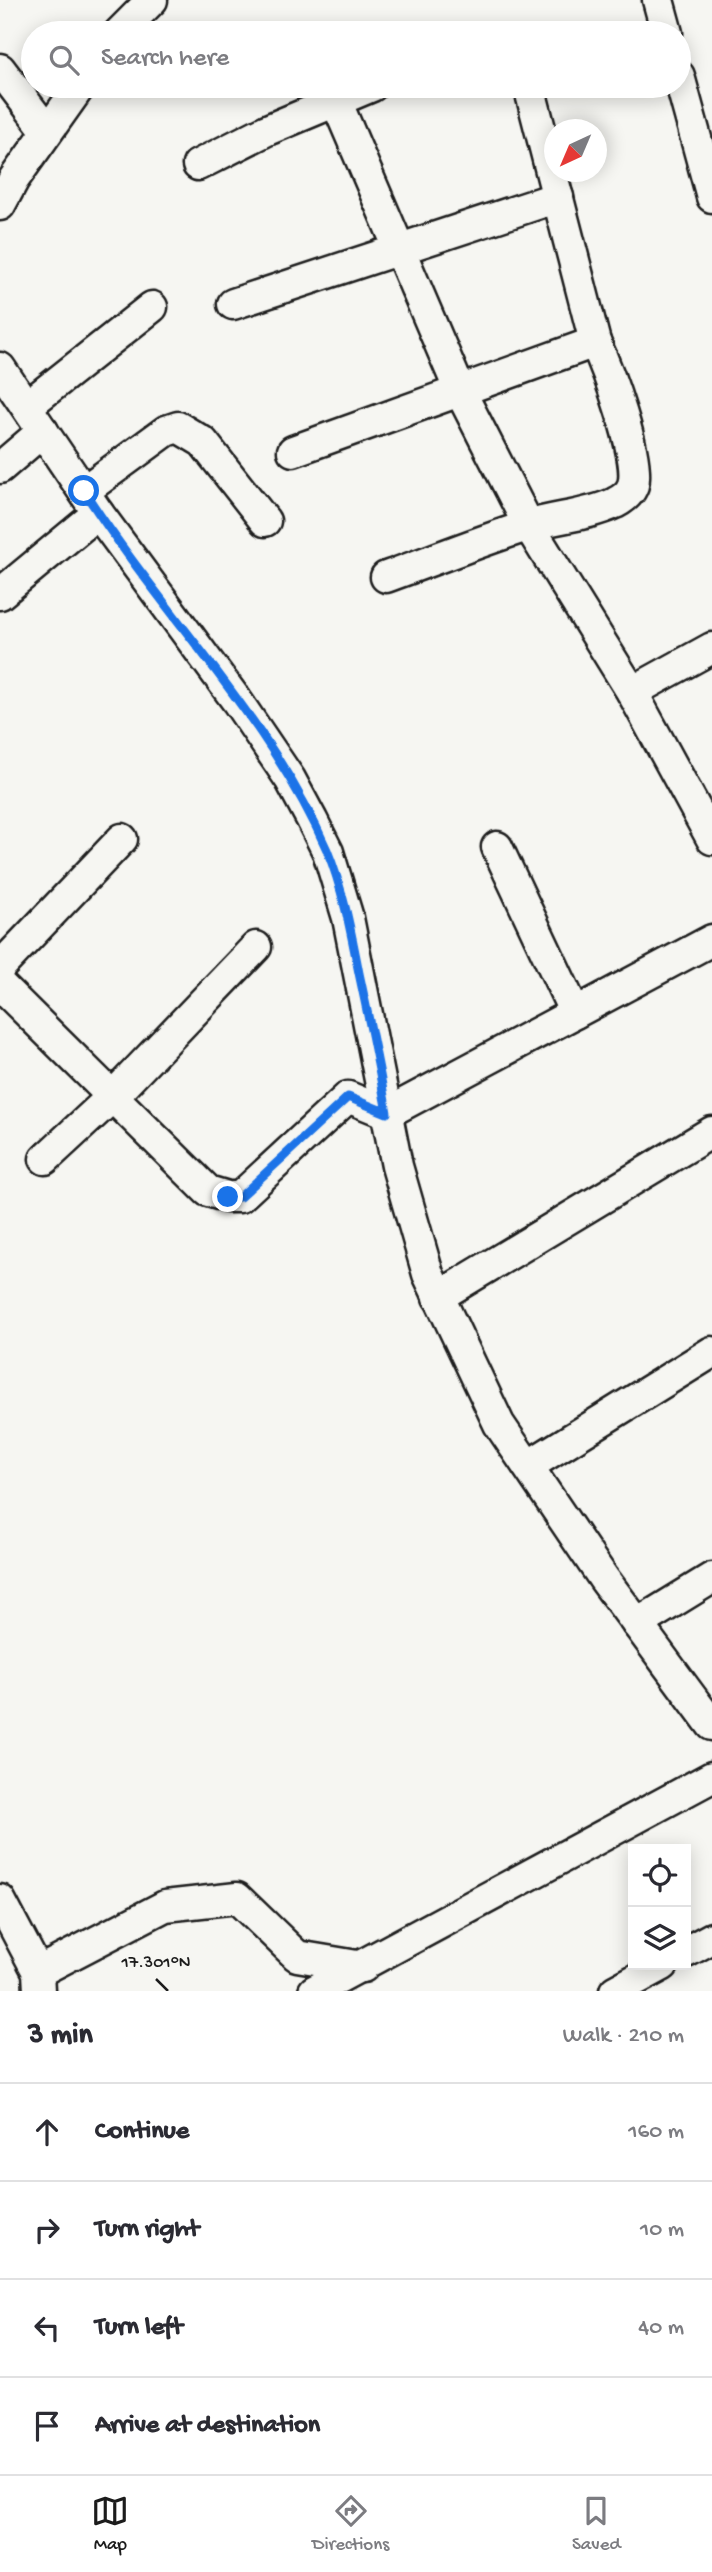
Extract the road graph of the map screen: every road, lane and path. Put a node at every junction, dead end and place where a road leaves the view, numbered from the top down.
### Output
1 (151, 0) edge
2 (658, 0) edge
3 (131, 21) edge
4 (664, 21) edge
5 (0, 69) edge
6 (21, 97) edge
7 (22, 98) edge
8 (71, 98) edge
9 (343, 98) edge
10 (532, 98) edge
11 (685, 98) edge
12 (336, 101) junction
13 (47, 131) junction
14 (198, 165) dead end
15 (558, 197) junction
16 (712, 197) edge
17 (0, 205) edge
18 (398, 249) junction
19 (233, 304) dead end
20 (152, 307) dead end
21 (594, 342) junction
22 (0, 368) edge
23 (460, 391) junction
24 (27, 405) junction
25 (43, 431) junction
26 (293, 451) dead end
27 (0, 468) edge
28 (91, 502) junction
29 (265, 521) dead end
30 (528, 526) junction
31 (386, 577) dead end
32 (0, 594) edge
33 (712, 648) edge
34 (632, 692) junction
35 (122, 839) dead end
36 (712, 839) edge
37 (497, 847) dead end
38 (712, 940) edge
39 (256, 947) dead end
40 (0, 967) edge
41 (0, 985) edge
42 (575, 1013) junction
43 (113, 1096) junction
44 (387, 1113) junction
45 (712, 1132) edge
46 (46, 1159) dead end
47 (438, 1297) junction
48 (712, 1352) edge
49 (528, 1466) junction
50 (712, 1578) edge
51 (638, 1624) junction
52 (712, 1725) edge
53 (712, 1777) edge
54 (0, 1900) edge
55 (712, 1938) edge
56 (691, 1949) edge
57 (363, 1967) junction
58 (654, 1970) edge
59 (39, 1981) edge
60 (314, 1991) edge
61 (615, 1991) edge

1 - 3 street
2 - 4 street
5 - 6 street
7 - 13 street
8 - 13 street
9 - 12 street
10 - 15 street
11 - 16 street
12 - 14 street
12 - 18 street
13 - 17 street
15 - 18 street
15 - 21 street
18 - 19 street
18 - 23 street
20 - 24 street
21 - 23 street
21 - 30 street
22 - 24 street
23 - 26 street
23 - 30 street
24 - 25 street
25 - 27 street
25 - 28 street
28 - 29 street
28 - 32 street
28 - 44 street
30 - 31 street
30 - 34 street
33 - 34 street
34 - 36 street
35 - 40 street
37 - 42 street
38 - 42 street
39 - 43 street
41 - 43 street
42 - 44 street
43 - 44 street
43 - 46 street
44 - 47 street
45 - 47 street
47 - 49 street
48 - 49 street
49 - 51 street
50 - 51 street
51 - 52 street
53 - 57 street
54 - 59 street
55 - 56 street
57 - 59 street
57 - 60 street
58 - 61 street

